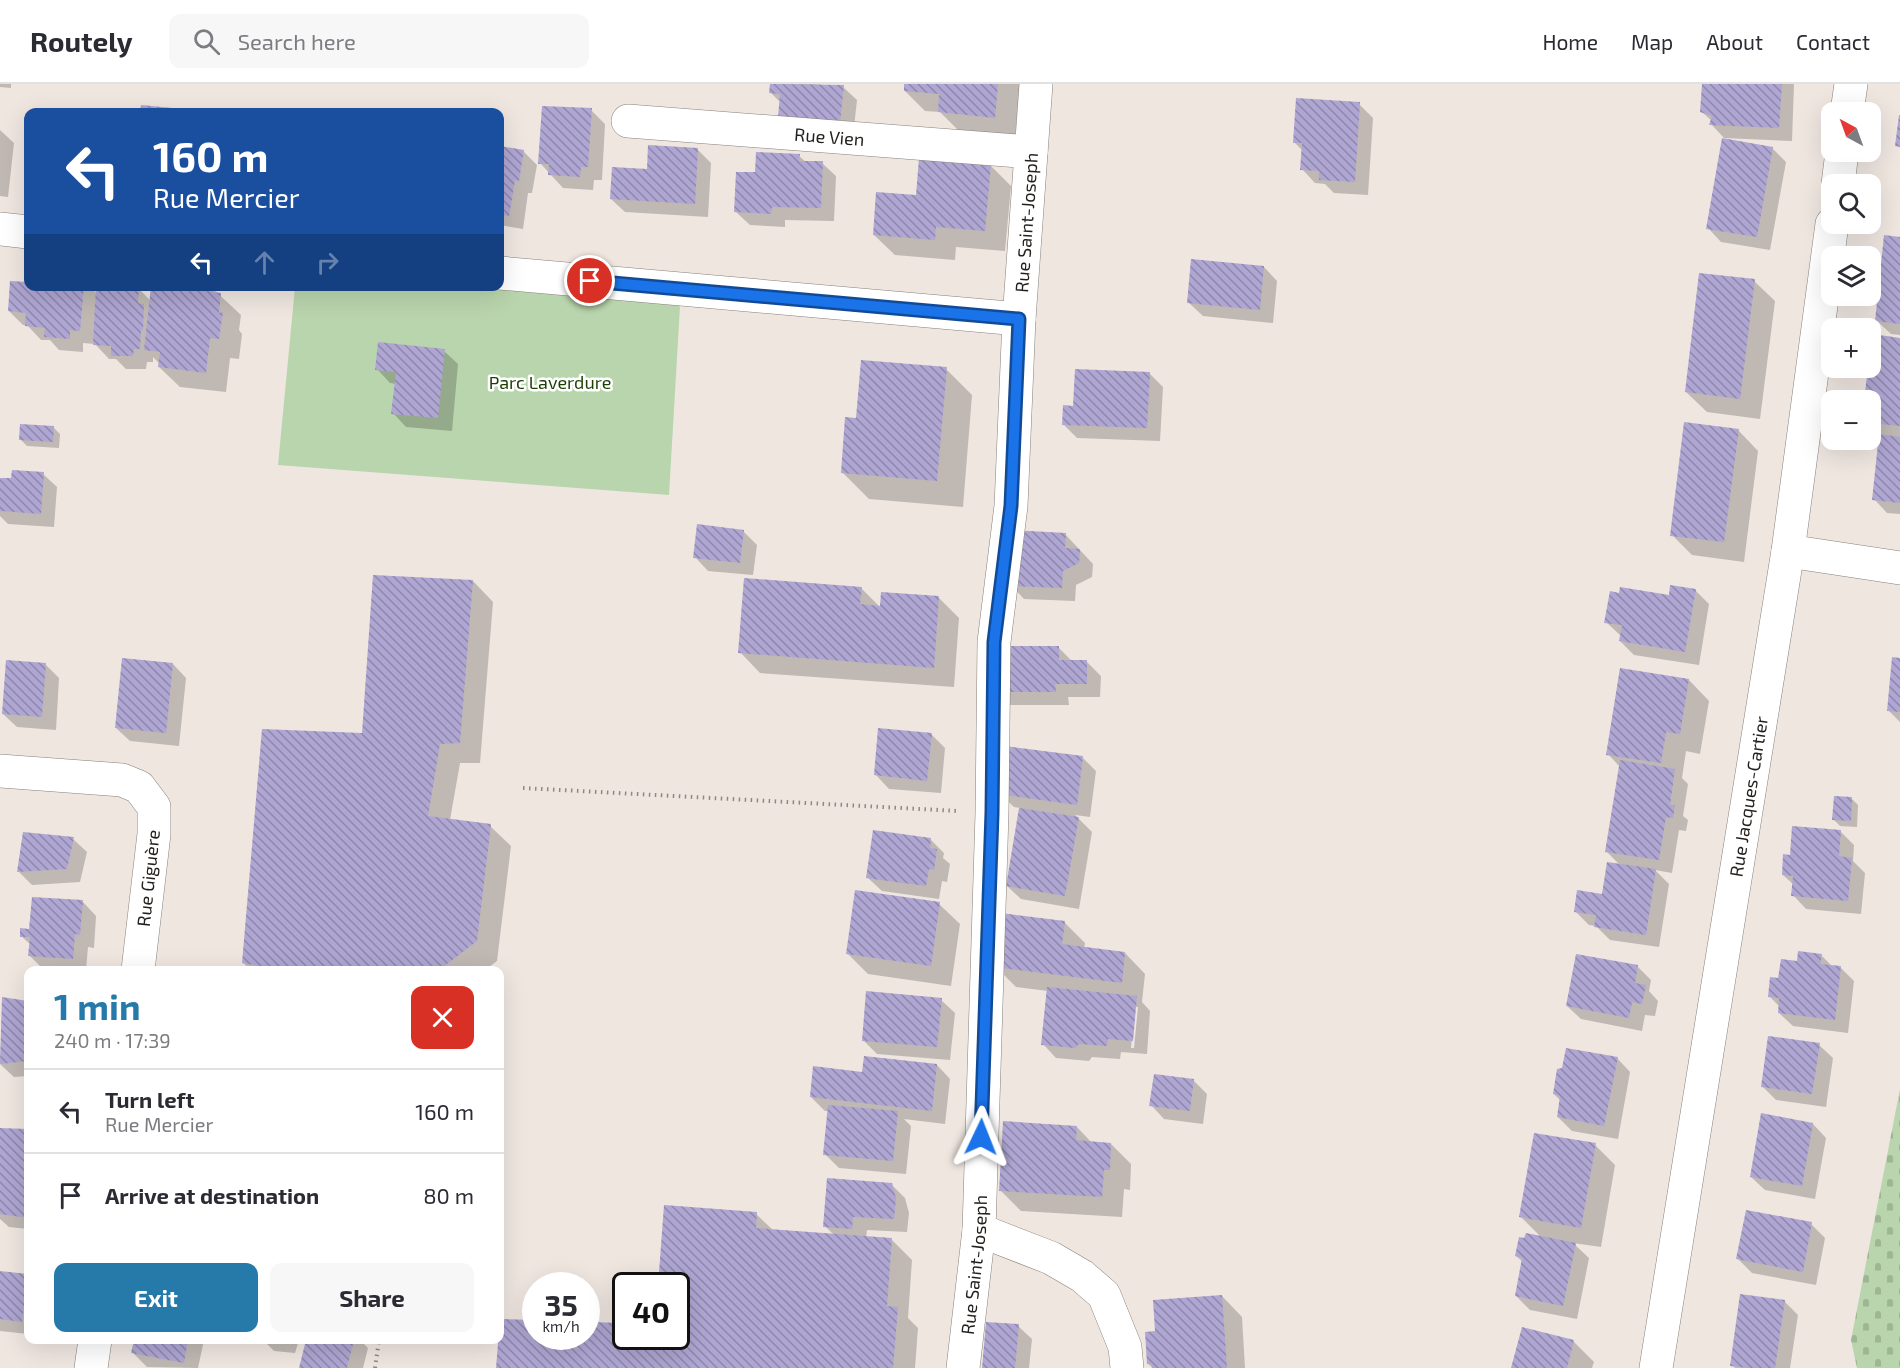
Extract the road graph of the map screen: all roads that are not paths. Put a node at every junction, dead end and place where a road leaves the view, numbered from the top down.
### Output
1 (1036, 84) edge
2 (1851, 84) edge
3 (1849, 102) edge
4 (628, 121) dead end
5 (1031, 152) junction
6 (0, 229) edge
7 (24, 232) edge
8 (1831, 234) edge
9 (504, 273) edge
10 (1019, 319) junction
11 (1788, 551) junction
12 (1900, 568) edge
13 (0, 771) edge
14 (138, 966) edge
15 (978, 1230) junction
16 (95, 1344) edge
17 (92, 1368) edge
18 (963, 1368) edge
19 (1126, 1368) edge
20 (1656, 1368) edge

1 - 5 street, Rue Saint-Joseph
2 - 3 street
4 - 5 street, Rue Vien
5 - 10 street, Rue Saint-Joseph
6 - 7 street
8 - 11 street, Rue Jacques-Cartier
9 - 10 street
10 - 15 street, Rue Saint-Joseph
11 - 12 street
11 - 20 street, Rue Jacques-Cartier
13 - 14 street, Rue Giguère
15 - 18 street, Rue Saint-Joseph
15 - 19 street
16 - 17 street

